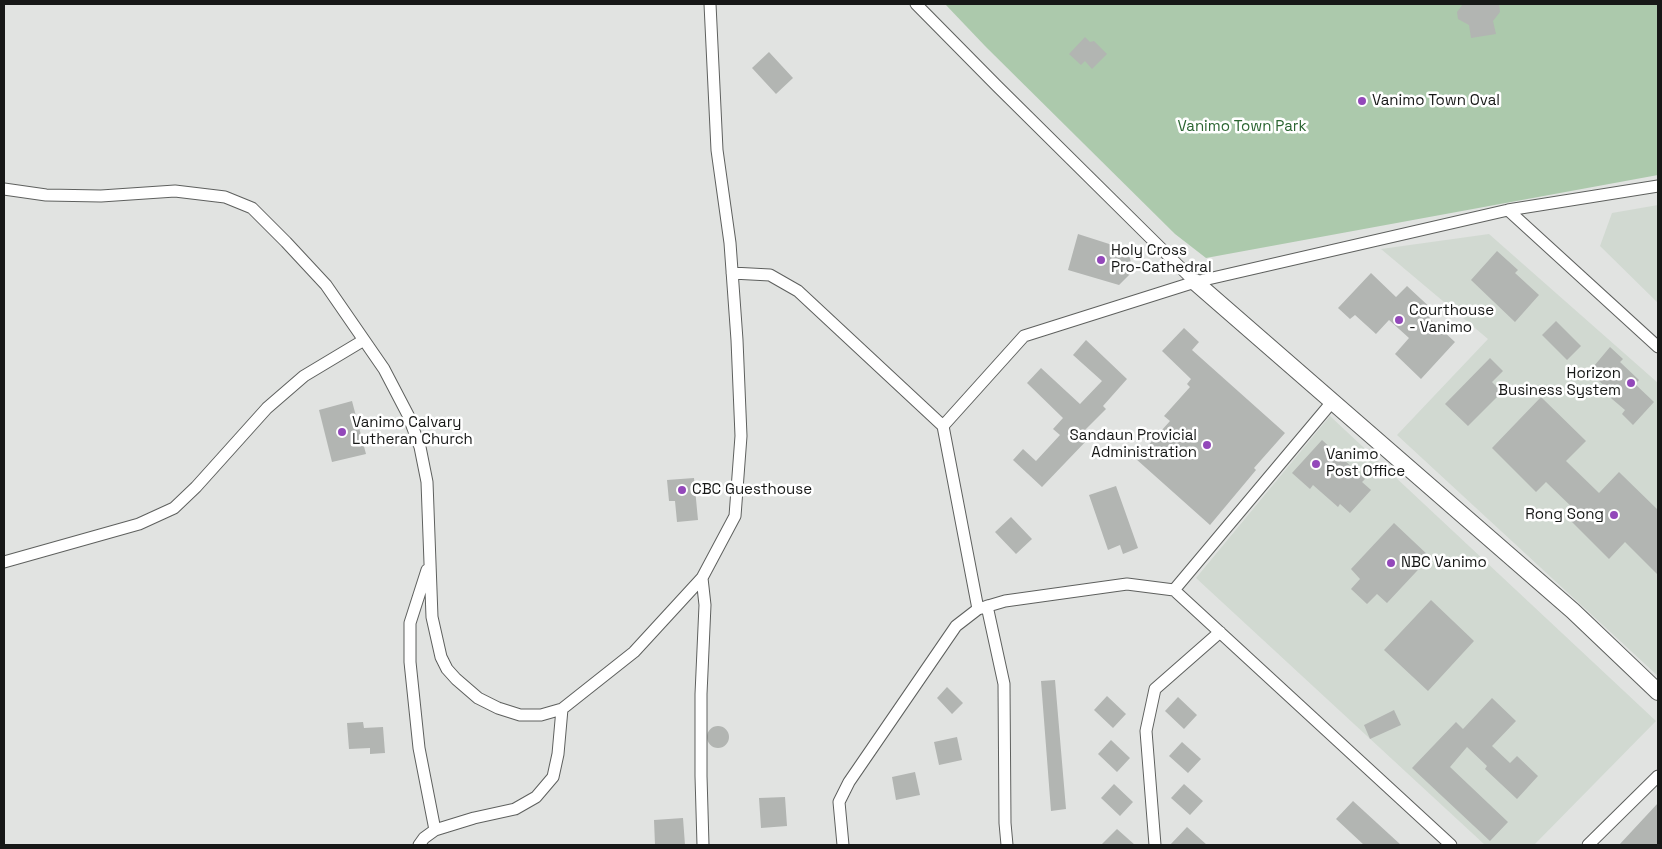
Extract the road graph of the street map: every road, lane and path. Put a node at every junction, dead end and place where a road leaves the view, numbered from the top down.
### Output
1 (710, 4) edge
2 (916, 4) edge
3 (1658, 186) edge
4 (4, 189) edge
5 (1508, 210) junction
6 (732, 273) junction
7 (1195, 282) junction
8 (364, 340) junction
9 (1658, 347) edge
10 (1332, 402) junction
11 (943, 426) junction
12 (4, 562) edge
13 (430, 563) junction
14 (702, 578) junction
15 (1174, 590) junction
16 (983, 607) junction
17 (1220, 632) junction
18 (1658, 692) edge
19 (562, 709) junction
20 (1658, 776) edge
21 (435, 830) junction
22 (419, 845) edge
23 (703, 845) edge
24 (843, 845) edge
25 (1007, 845) edge
26 (1155, 845) edge
27 (1451, 845) edge
28 (1588, 845) edge

1 - 6 street
2 - 7 street
3 - 5 street
4 - 8 street
5 - 7 street
5 - 9 street
6 - 11 street
6 - 14 street
7 - 10 street
7 - 11 street
8 - 12 street
8 - 13 street
10 - 15 street
10 - 18 street
11 - 16 street
13 - 19 street
13 - 21 street
14 - 19 street
14 - 23 street
15 - 16 street
15 - 17 street
16 - 24 street
16 - 25 street
17 - 26 street
17 - 27 street
19 - 21 street
20 - 28 street
21 - 22 street

